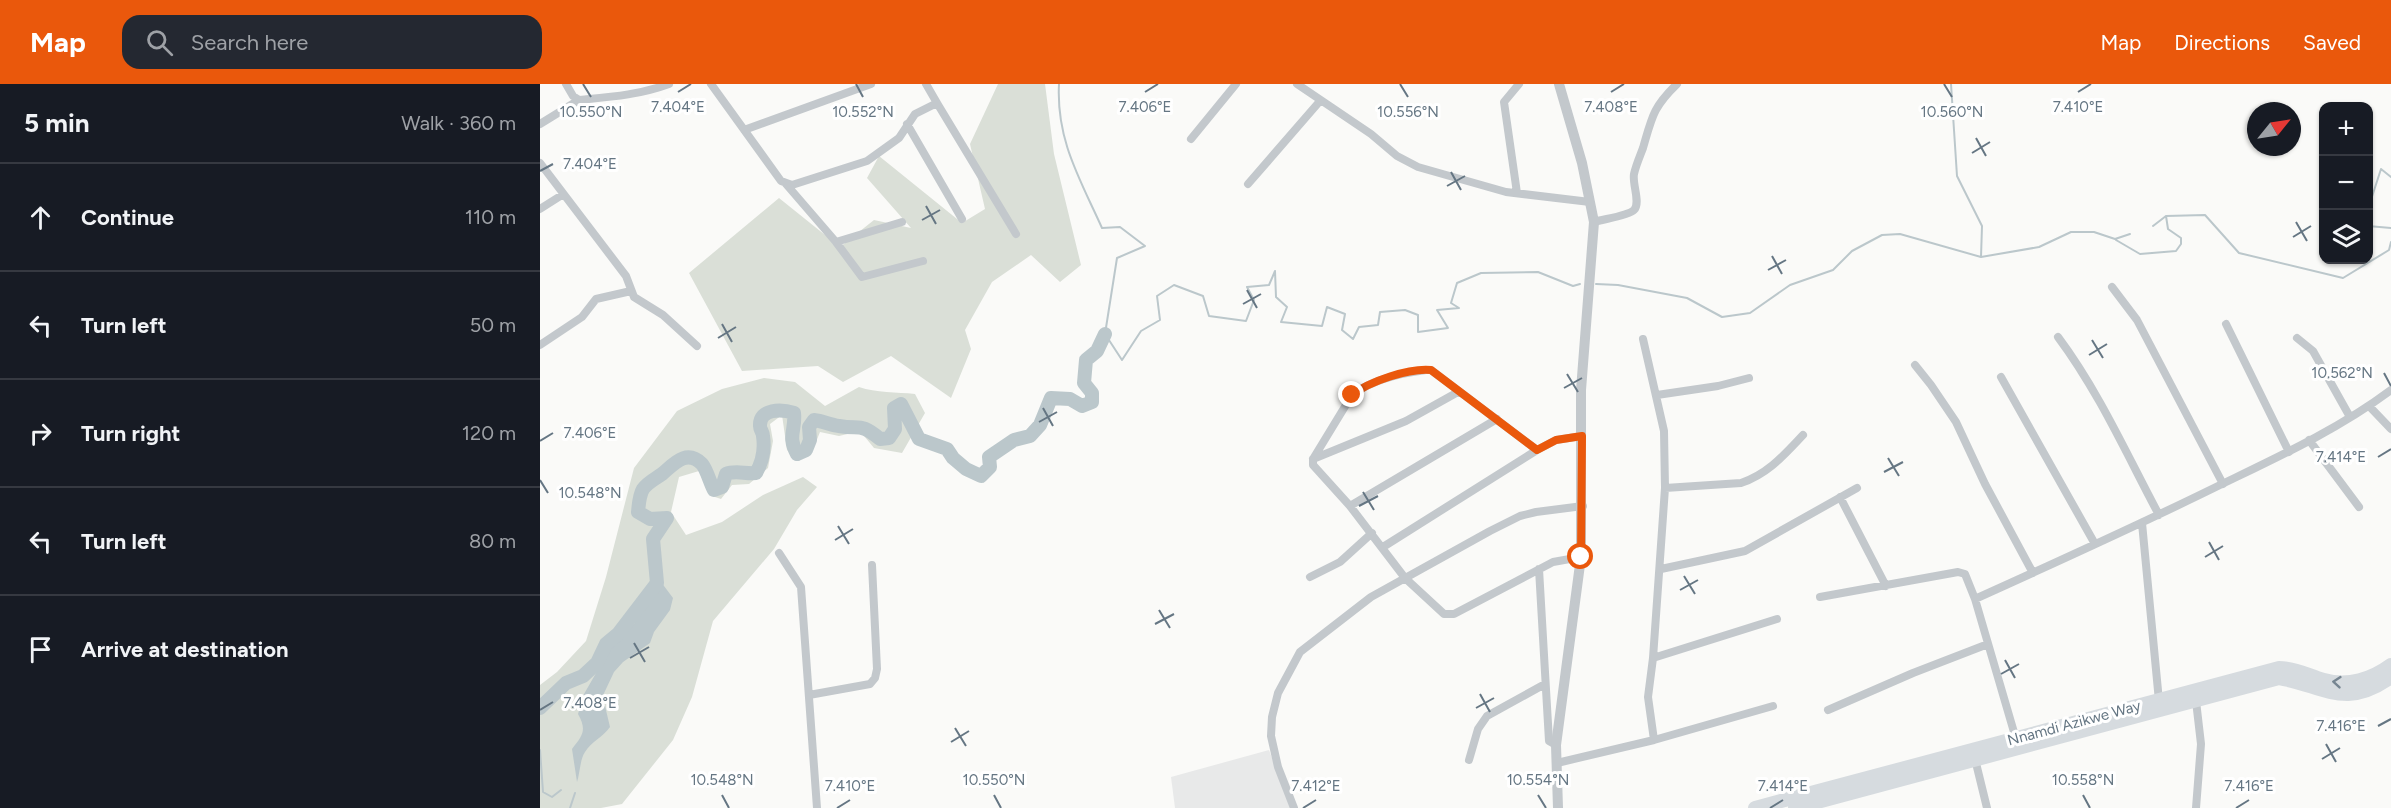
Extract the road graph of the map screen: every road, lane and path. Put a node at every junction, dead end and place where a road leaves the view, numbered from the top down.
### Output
1 (566, 84) edge
2 (669, 84) edge
3 (711, 84) edge
4 (871, 84) edge
5 (926, 84) edge
6 (1236, 84) edge
7 (1297, 84) edge
8 (1520, 84) edge
9 (1559, 84) edge
10 (1677, 84) edge
11 (579, 100) junction
12 (1320, 101) junction
13 (937, 103) junction
14 (540, 124) edge
15 (907, 124) junction
16 (744, 130) junction
17 (1191, 139) dead end
18 (540, 163) edge
19 (786, 184) junction
20 (1248, 184) dead end
21 (1517, 193) junction
22 (562, 195) junction
23 (1590, 202) junction
24 (540, 209) edge
25 (962, 219) dead end
26 (902, 222) dead end
27 (1594, 222) junction
28 (1016, 234) dead end
29 (836, 242) junction
30 (923, 261) dead end
31 (2112, 287) dead end
32 (631, 291) junction
33 (2226, 324) dead end
34 (2058, 338) dead end
35 (2297, 338) dead end
36 (1643, 339) dead end
37 (540, 345) edge
38 (698, 346) dead end
39 (1915, 365) dead end
40 (2001, 377) dead end
41 (1749, 378) dead end
42 (2391, 390) edge
43 (1458, 392) junction
44 (1657, 395) junction
45 (2369, 406) junction
46 (2350, 417) junction
47 (1497, 419) junction
48 (2391, 429) edge
49 (1803, 435) dead end
50 (1582, 436) junction
51 (2309, 440) junction
52 (1537, 450) junction
53 (2289, 452) junction
54 (1313, 459) junction
55 (2223, 484) junction
56 (1665, 488) junction
57 (1857, 488) dead end
58 (1840, 498) junction
59 (1350, 506) junction
60 (1583, 506) junction
61 (2359, 507) dead end
62 (2159, 515) junction
63 (2142, 523) junction
64 (1372, 533) junction
65 (2095, 544) junction
66 (1383, 547) junction
67 (779, 553) dead end
68 (1581, 557) junction
69 (872, 565) dead end
70 (1539, 569) junction
71 (1661, 569) junction
72 (2033, 573) junction
73 (1310, 577) dead end
74 (1404, 578) junction
75 (1886, 586) junction
76 (1820, 597) dead end
77 (1975, 598) junction
78 (1777, 619) dead end
79 (1988, 644) junction
80 (1653, 658) junction
81 (2391, 665) edge
82 (2391, 677) edge
83 (1545, 684) junction
84 (808, 695) junction
85 (2159, 701) junction
86 (2196, 701) junction
87 (1773, 706) dead end
88 (1828, 710) dead end
89 (2016, 739) junction
90 (1654, 740) junction
91 (1556, 746) junction
92 (1976, 759) junction
93 (1469, 760) dead end
94 (1557, 763) junction
95 (817, 808) edge
96 (1294, 808) edge
97 (1558, 808) edge
98 (1755, 808) edge
99 (1795, 808) edge
100 (1987, 808) edge
101 (2196, 808) edge

1 - 11 street
2 - 11 street
3 - 16 street
4 - 16 street
5 - 13 street
6 - 17 street
7 - 12 street
8 - 21 street
9 - 23 street
10 - 27 street
11 - 14 street
12 - 20 street
12 - 21 street
13 - 15 street
13 - 28 street
15 - 19 street
15 - 25 street
16 - 19 street
18 - 22 street
19 - 29 street
21 - 23 street
22 - 24 street
22 - 32 street
23 - 27 street
26 - 29 street
27 - 50 street
29 - 30 street
31 - 55 street
32 - 37 street
32 - 38 street
33 - 53 street
34 - 62 street
35 - 46 street
36 - 44 street
39 - 72 street
40 - 65 street
41 - 44 street
42 - 45 street
43 - 47 street
43 - 54 street
43 - 54 street
44 - 56 street
45 - 46 street
45 - 48 street
46 - 51 street
47 - 52 street
47 - 59 street
49 - 56 street
50 - 52 street
50 - 60 street
51 - 53 street
51 - 61 street
52 - 66 street
53 - 55 street
54 - 59 street
55 - 62 street
56 - 71 street
57 - 58 street
58 - 71 street
58 - 75 street
59 - 64 street
60 - 68 street
60 - 74 street
62 - 63 street
63 - 65 street
63 - 85 street
64 - 66 street
64 - 73 street
65 - 72 street
66 - 74 street
67 - 84 street
68 - 70 street
68 - 91 street
69 - 84 street
70 - 74 street
70 - 83 street
71 - 80 street
72 - 77 street
74 - 96 street
75 - 76 street
75 - 77 street
77 - 79 street
78 - 80 street
79 - 88 street
79 - 89 street
80 - 90 street
81 -> 85 highway, Nnamdi Azikwe Way
82 - 86 highway, Nnamdi Azikwe Way
83 - 91 street
83 - 93 street
84 - 95 street
85 - 89 highway, Nnamdi Azikwe Way
86 - 92 highway, Nnamdi Azikwe Way
86 - 101 street
87 - 90 street
89 - 98 highway, Nnamdi Azikwe Way
90 - 94 street
91 - 94 street
92 - 99 highway, Nnamdi Azikwe Way
92 - 100 street
94 - 97 street

